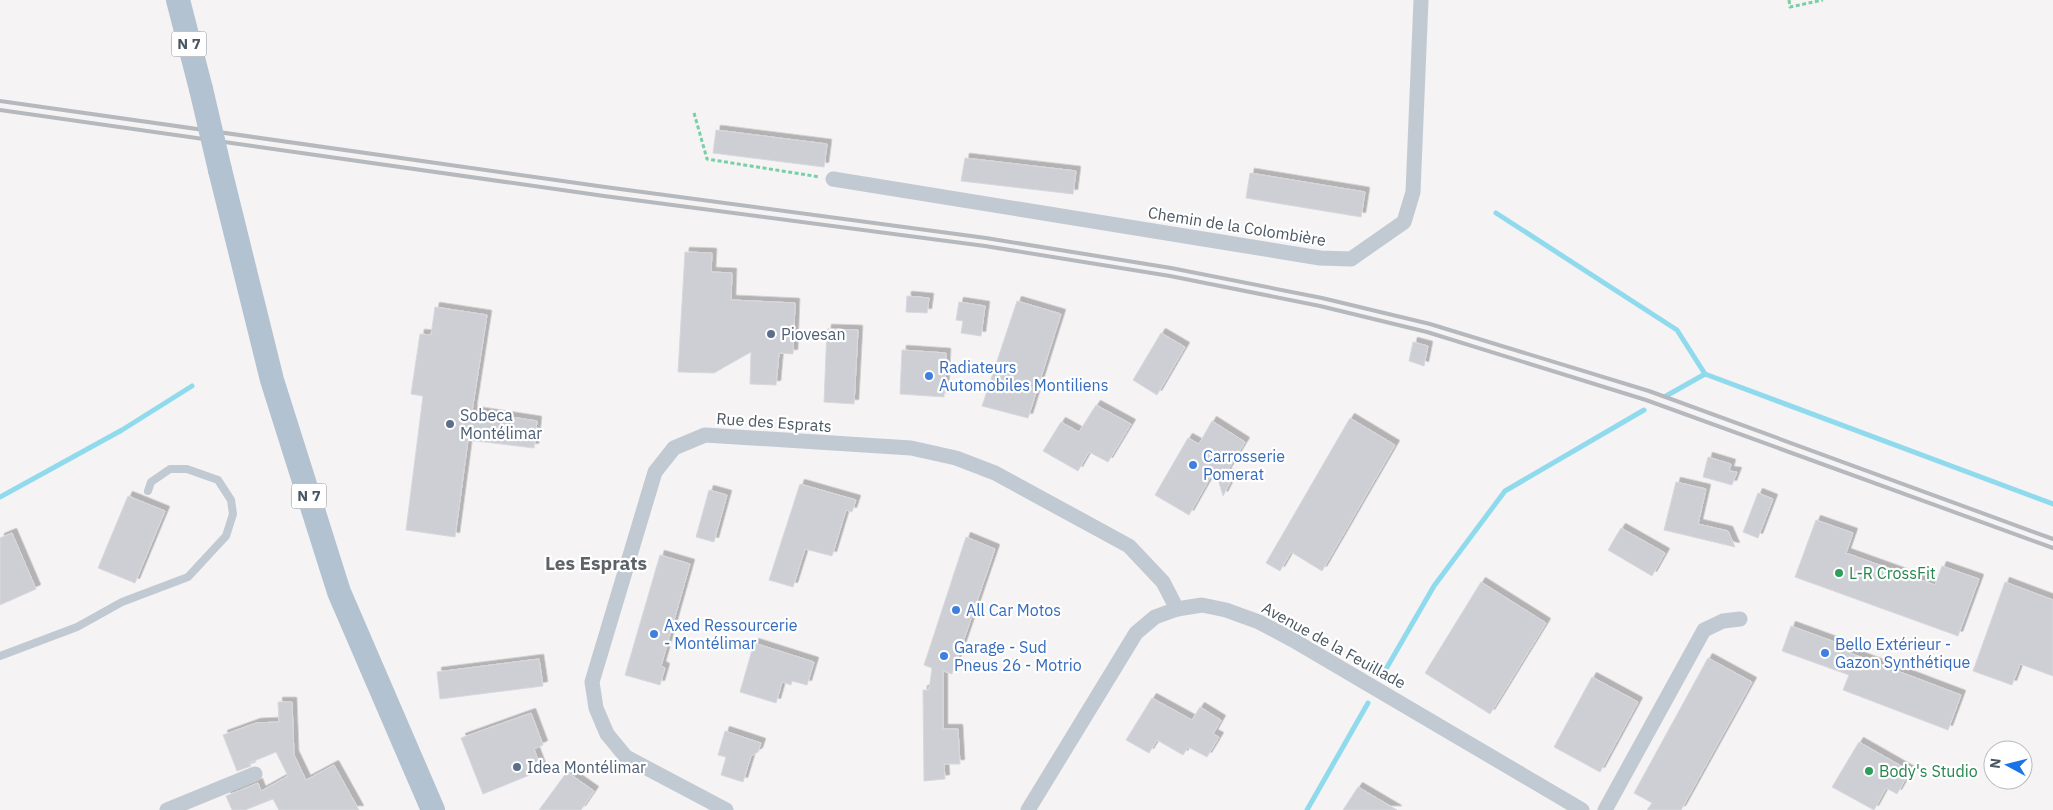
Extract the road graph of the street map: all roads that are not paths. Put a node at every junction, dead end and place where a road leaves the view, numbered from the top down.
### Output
1 (178, 0) edge
2 (1421, 0) edge
3 (833, 179) road end
4 (148, 491) dead end
5 (1177, 610) junction
6 (1740, 620) dead end
7 (0, 656) edge
8 (255, 774) dead end
9 (167, 810) edge
10 (433, 810) edge
11 (726, 810) edge
12 (1028, 810) edge
13 (1582, 810) edge
14 (1605, 810) edge

1 - 10 main road, N 7, bridge
2 - 3 street, Chemin de la Colombière
4 - 7 lane
5 - 11 street, Rue des Esprats
5 - 12 street, Avenue de la Feuillade
5 - 13 street, Avenue de la Feuillade
6 - 14 street
8 - 9 street

